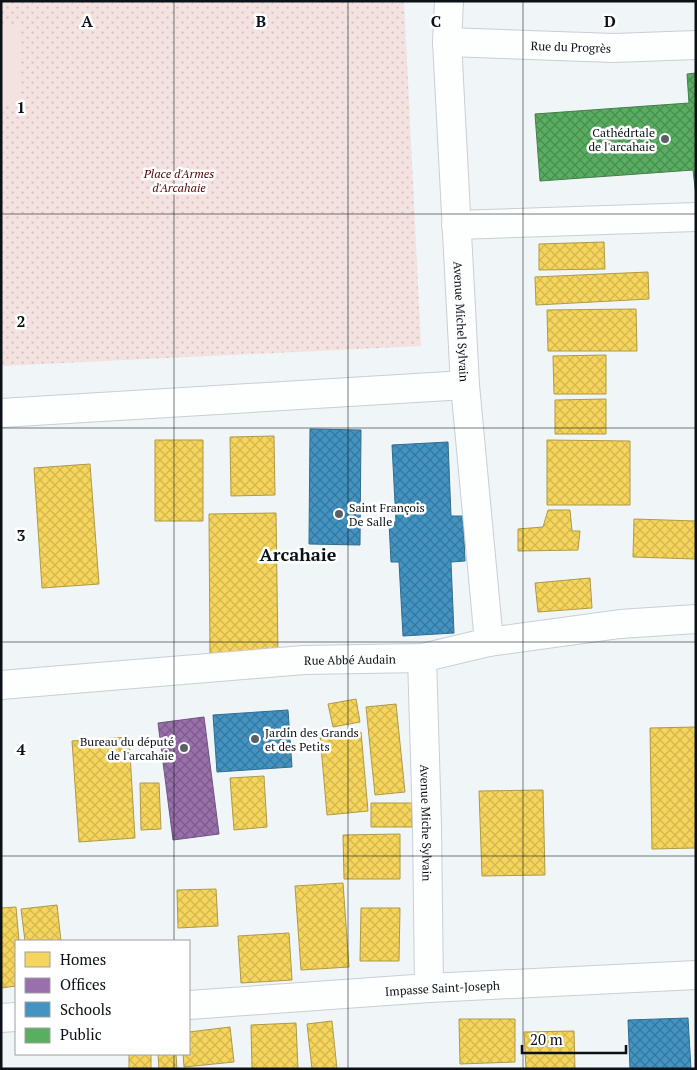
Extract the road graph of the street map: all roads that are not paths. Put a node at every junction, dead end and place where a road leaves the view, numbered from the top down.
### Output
1 (449, 1) edge
2 (447, 42) junction
3 (696, 45) edge
4 (696, 217) edge
5 (456, 225) junction
6 (465, 385) junction
7 (1, 413) edge
8 (696, 619) edge
9 (489, 642) junction
10 (422, 658) junction
11 (1, 685) edge
12 (696, 975) edge
13 (429, 988) junction
14 (190, 1005) edge
15 (15, 1017) edge
16 (1, 1018) edge

1 - 2 street, Avenue Michel Sylvain
2 - 3 street, Rue du Progrès
2 - 5 street, Avenue Michel Sylvain
4 - 5 street
5 - 6 street, Avenue Michel Sylvain
6 - 7 street
6 - 9 street, Avenue Michel Sylvain
8 - 9 street, Rue Abbé Audain
9 - 10 street, Rue Abbé Audain
10 - 11 street, Rue Abbé Audain
10 - 13 street, Avenue Miche Sylvain
12 - 13 street, Impasse Saint-Joseph
13 - 14 street, Impasse Saint-Joseph
15 - 16 street

